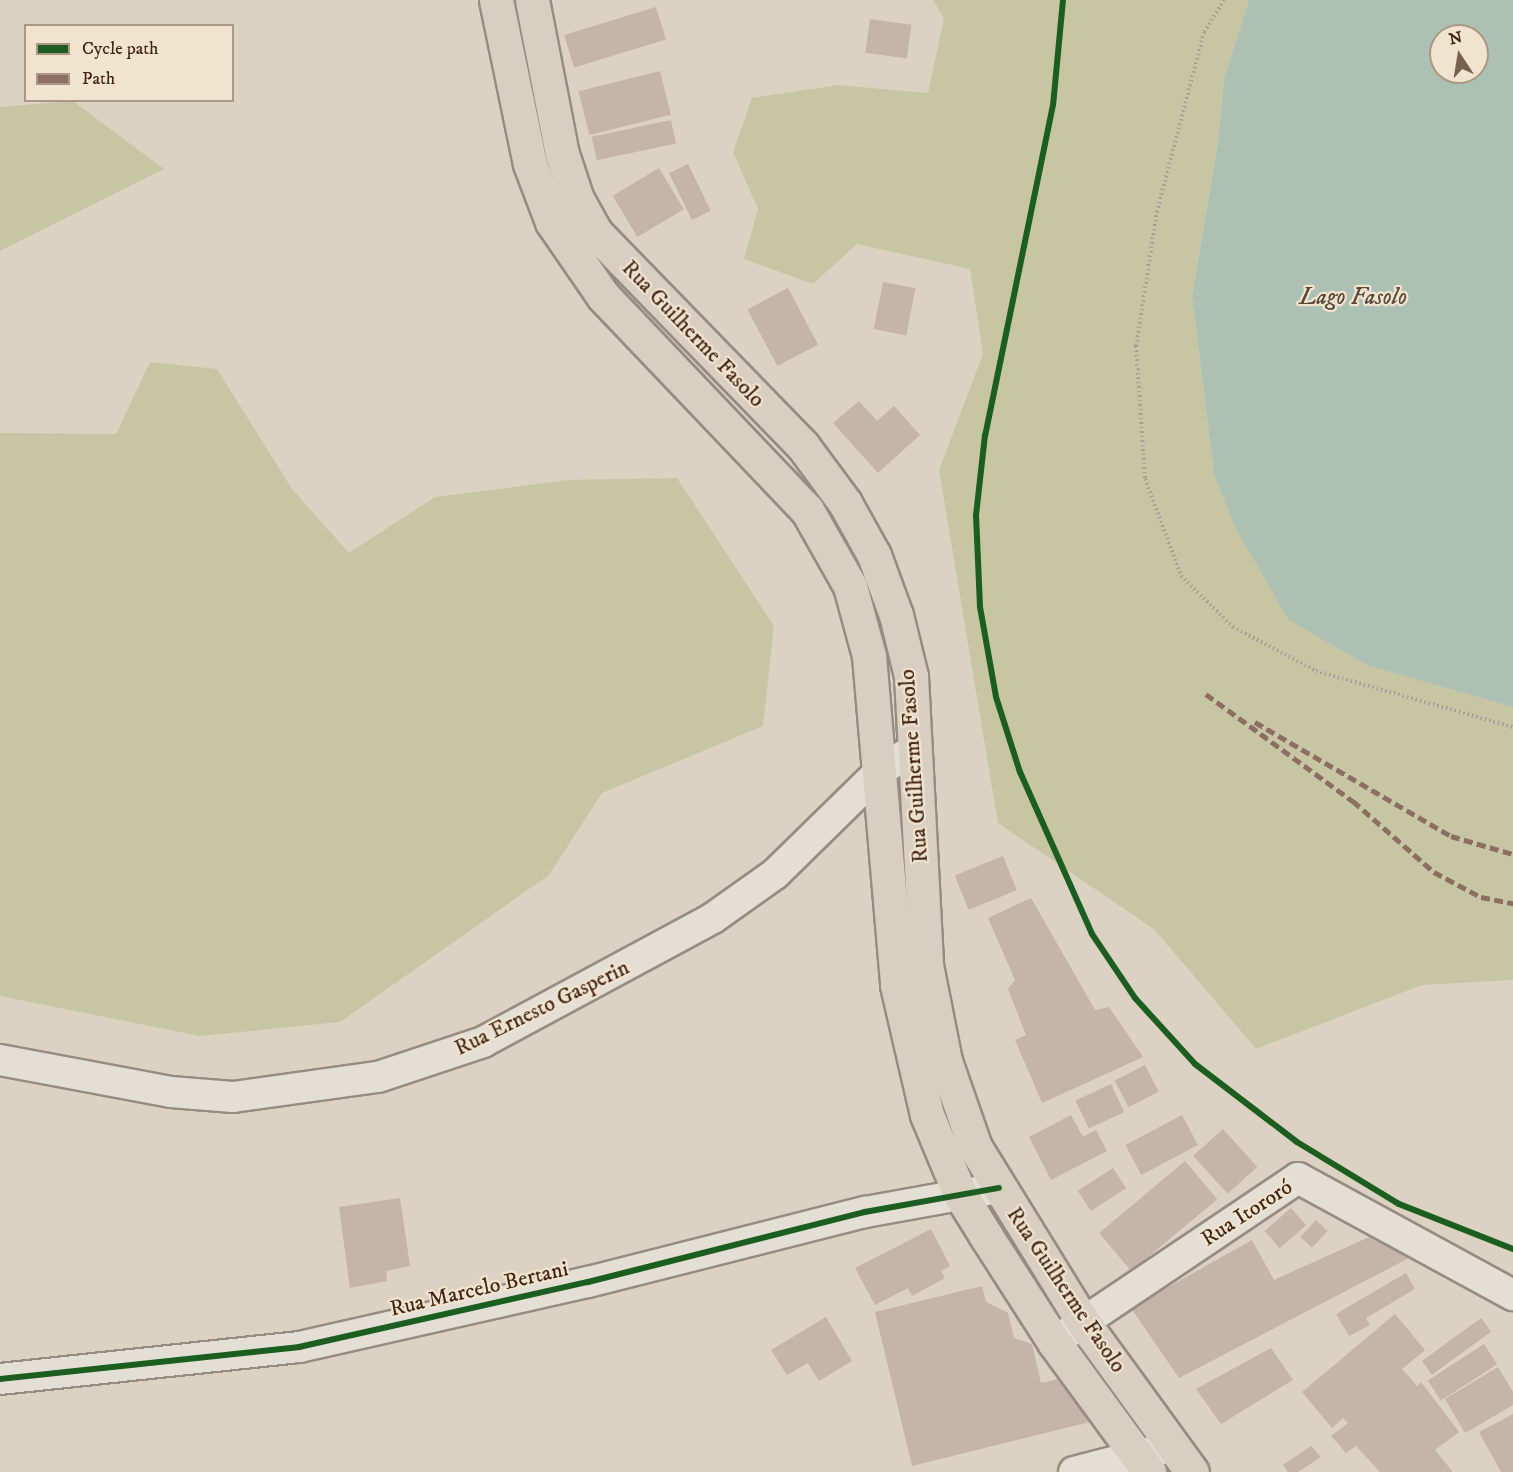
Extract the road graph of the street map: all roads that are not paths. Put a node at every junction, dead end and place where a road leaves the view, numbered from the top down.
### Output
1 (496, 0) edge
2 (532, 0) edge
3 (914, 749) junction
4 (880, 771) junction
5 (0, 1060) edge
6 (999, 1188) junction
7 (960, 1194) junction
8 (1513, 1295) edge
9 (1083, 1322) junction
10 (1054, 1342) junction
11 (0, 1379) edge
12 (1183, 1459) edge
13 (1143, 1464) edge
14 (1074, 1472) edge

1 - 4 main road, Rua Guilherme Fasolo
2 - 3 main road, Rua Guilherme Fasolo
3 - 4 street, Rua Ernesto Gasperin
3 - 6 main road, Rua Guilherme Fasolo
4 - 5 street, Rua Ernesto Gasperin
4 - 7 main road, Rua Guilherme Fasolo
6 - 7 street, Rua Marcelo Bertani
6 - 9 main road, Rua Guilherme Fasolo
7 - 10 main road, Rua Guilherme Fasolo
7 - 11 street, Rua Marcelo Bertani
8 - 9 street, Rua Itororó
9 - 10 street, Rua Itororó
9 - 12 main road, Rua Guilherme Fasolo
10 - 13 main road, Rua Guilherme Fasolo
12 - 13 street
13 - 14 street

